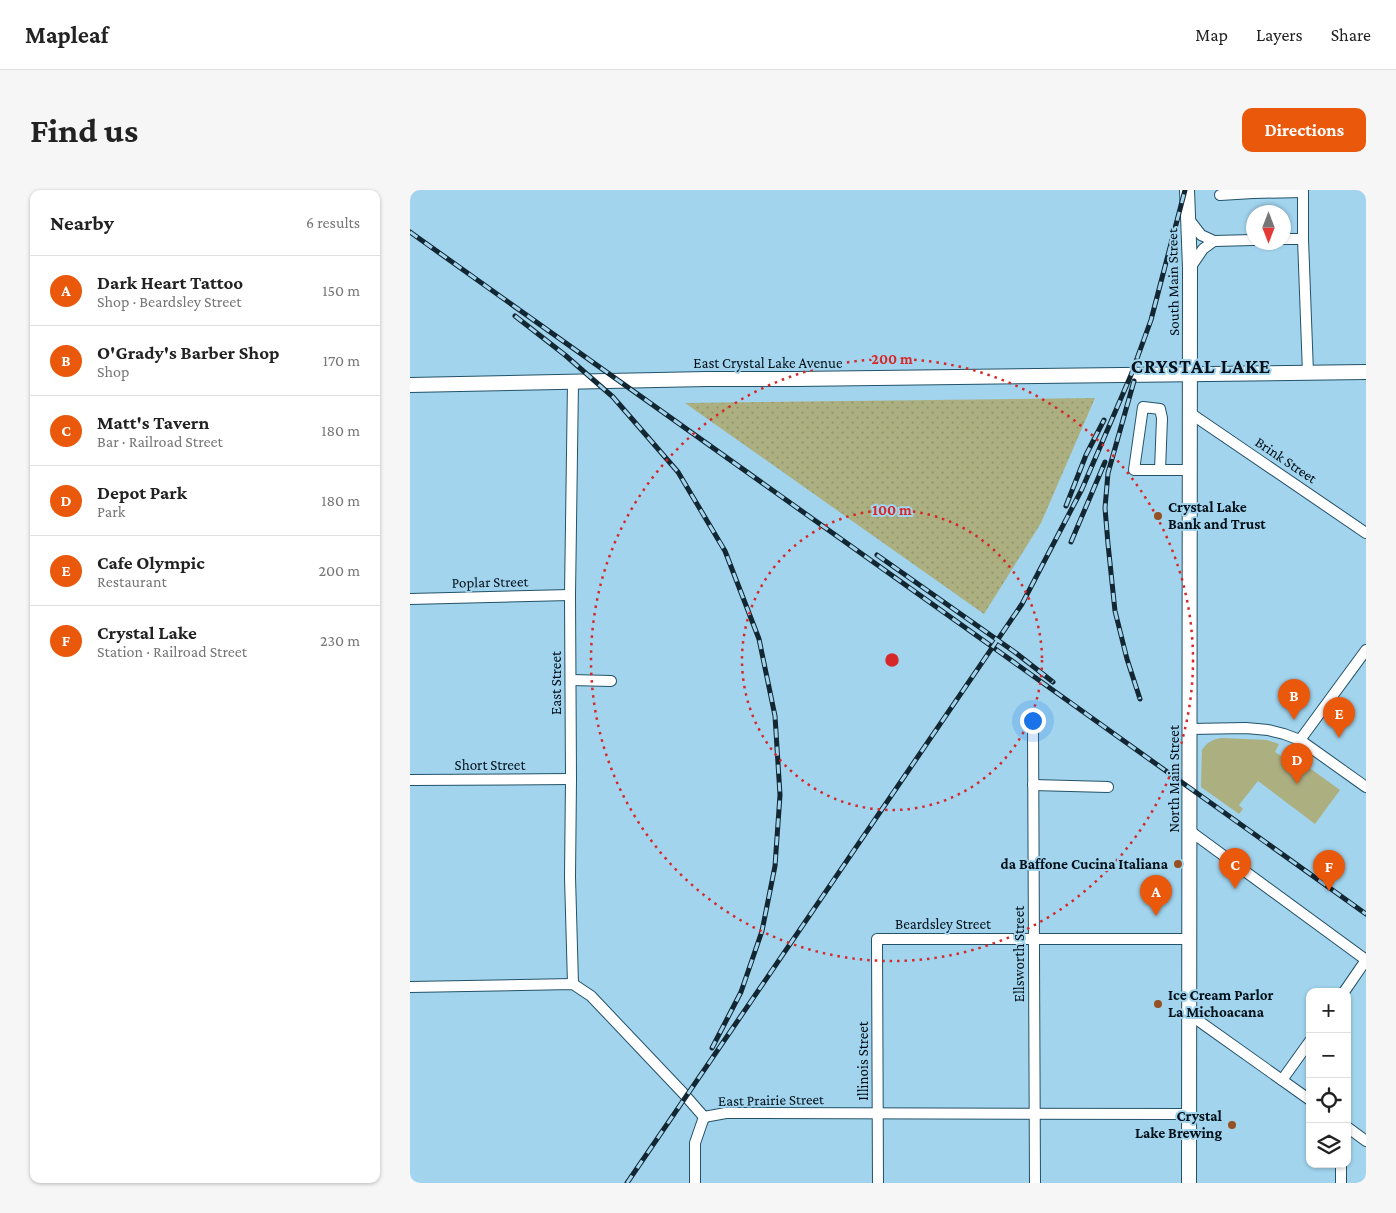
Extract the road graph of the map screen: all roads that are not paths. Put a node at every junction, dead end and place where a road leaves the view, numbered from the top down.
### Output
1 (1187, 190) edge
2 (1302, 191) edge
3 (1253, 192) edge
4 (1220, 195) dead end
5 (1188, 218) junction
6 (1291, 239) edge
7 (1303, 239) junction
8 (1246, 240) edge
9 (1214, 241) junction
10 (1190, 268) junction
11 (1366, 372) edge
12 (1308, 373) junction
13 (1190, 374) junction
14 (573, 382) junction
15 (410, 385) edge
16 (1190, 413) junction
17 (1160, 470) junction
18 (1190, 470) junction
19 (1366, 533) edge
20 (570, 595) junction
21 (410, 599) edge
22 (1366, 650) edge
23 (571, 680) junction
24 (611, 681) dead end
25 (1033, 725) dead end
26 (1190, 730) junction
27 (1300, 740) junction
28 (571, 779) junction
29 (410, 780) edge
30 (1033, 785) junction
31 (1108, 787) dead end
32 (1366, 787) edge
33 (1190, 831) junction
34 (877, 939) joint
35 (1034, 939) junction
36 (1189, 939) junction
37 (1366, 960) edge
38 (573, 984) junction
39 (410, 987) edge
40 (1347, 988) edge
41 (1189, 1014) junction
42 (1306, 1046) edge
43 (1282, 1080) junction
44 (1306, 1097) edge
45 (878, 1114) junction
46 (1034, 1114) junction
47 (1189, 1114) junction
48 (704, 1117) junction
49 (1351, 1130) edge
50 (1366, 1141) edge
51 (1341, 1168) edge
52 (695, 1183) edge
53 (878, 1183) edge
54 (1035, 1183) edge
55 (1189, 1183) edge
56 (1341, 1183) edge

1 - 5 street, South Main Street
2 - 3 street
2 - 7 street
3 - 4 street
5 - 9 street
5 - 10 street, South Main Street
6 - 7 street
7 - 12 street
8 - 9 street
9 - 10 street
10 - 13 street, South Main Street
11 - 12 street, East Crystal Lake Avenue
12 - 13 street, East Crystal Lake Avenue
13 - 14 street, East Crystal Lake Avenue
13 - 16 street, North Main Street
14 - 15 street, East Crystal Lake Avenue
14 - 20 street, East Street
16 - 18 street, North Main Street
16 - 19 street, Brink Street
17 - 17 street
17 - 18 street
18 - 26 street, North Main Street
20 - 21 street, Poplar Street
20 - 23 street, East Street
22 - 27 street
23 - 24 street
23 - 28 street, East Street
25 - 30 street, Ellsworth Street
26 - 27 street
26 - 33 street, North Main Street
27 - 32 street
28 - 29 street, Short Street
28 - 38 street, East Street
30 - 31 street
30 - 35 street, Ellsworth Street
33 - 36 street, North Main Street
33 - 37 street
34 - 35 street, Beardsley Street
34 - 45 street, Illinois Street
35 - 36 street, Beardsley Street
35 - 46 street, Ellsworth Street
36 - 41 street, North Main Street
37 - 40 street
38 - 39 street
38 - 48 street, East Prairie Street
41 - 43 street
41 - 47 street, North Main Street
42 - 43 street
43 - 44 street
45 - 46 street, East Prairie Street
45 - 48 street, East Prairie Street
45 - 53 street, Illinois Street
46 - 47 street, East Prairie Street
46 - 54 street, Ellsworth Street
47 - 55 street, North Main Street
48 - 52 street
49 - 50 street
51 - 56 street

